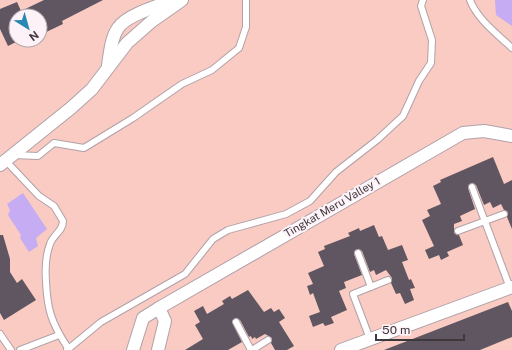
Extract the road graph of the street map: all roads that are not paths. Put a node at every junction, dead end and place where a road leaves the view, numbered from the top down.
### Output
1 (174, 0) edge
2 (182, 0) edge
3 (246, 0) edge
4 (423, 0) edge
5 (470, 0) edge
6 (512, 48) edge
7 (107, 70) junction
8 (512, 136) edge
9 (7, 160) edge
10 (472, 187) dead end
11 (504, 214) dead end
12 (485, 221) junction
13 (458, 231) dead end
14 (358, 253) dead end
15 (388, 280) dead end
16 (371, 287) junction
17 (511, 287) edge
18 (159, 308) junction
19 (236, 322) dead end
20 (0, 334) edge
21 (59, 335) junction
22 (370, 339) junction
23 (268, 340) dead end
24 (67, 349) edge
25 (11, 350) edge
26 (20, 350) edge
27 (133, 350) edge
28 (158, 350) edge
29 (252, 350) edge
30 (341, 350) edge

1 - 7 street
2 - 7 street
3 - 9 lane
4 - 24 lane
5 - 6 lane
7 - 9 street
8 - 18 street, Tingkat Meru Valley 1
9 - 21 lane
10 - 12 lane
11 - 12 lane
12 - 13 lane
12 - 17 lane
14 - 16 lane
15 - 16 lane
16 - 22 lane
17 - 22 street
18 - 27 street, Tingkat Meru Valley 1
18 - 28 street
19 - 29 lane
20 - 25 lane
21 - 24 lane
21 - 26 lane
22 - 30 street
23 - 29 lane

